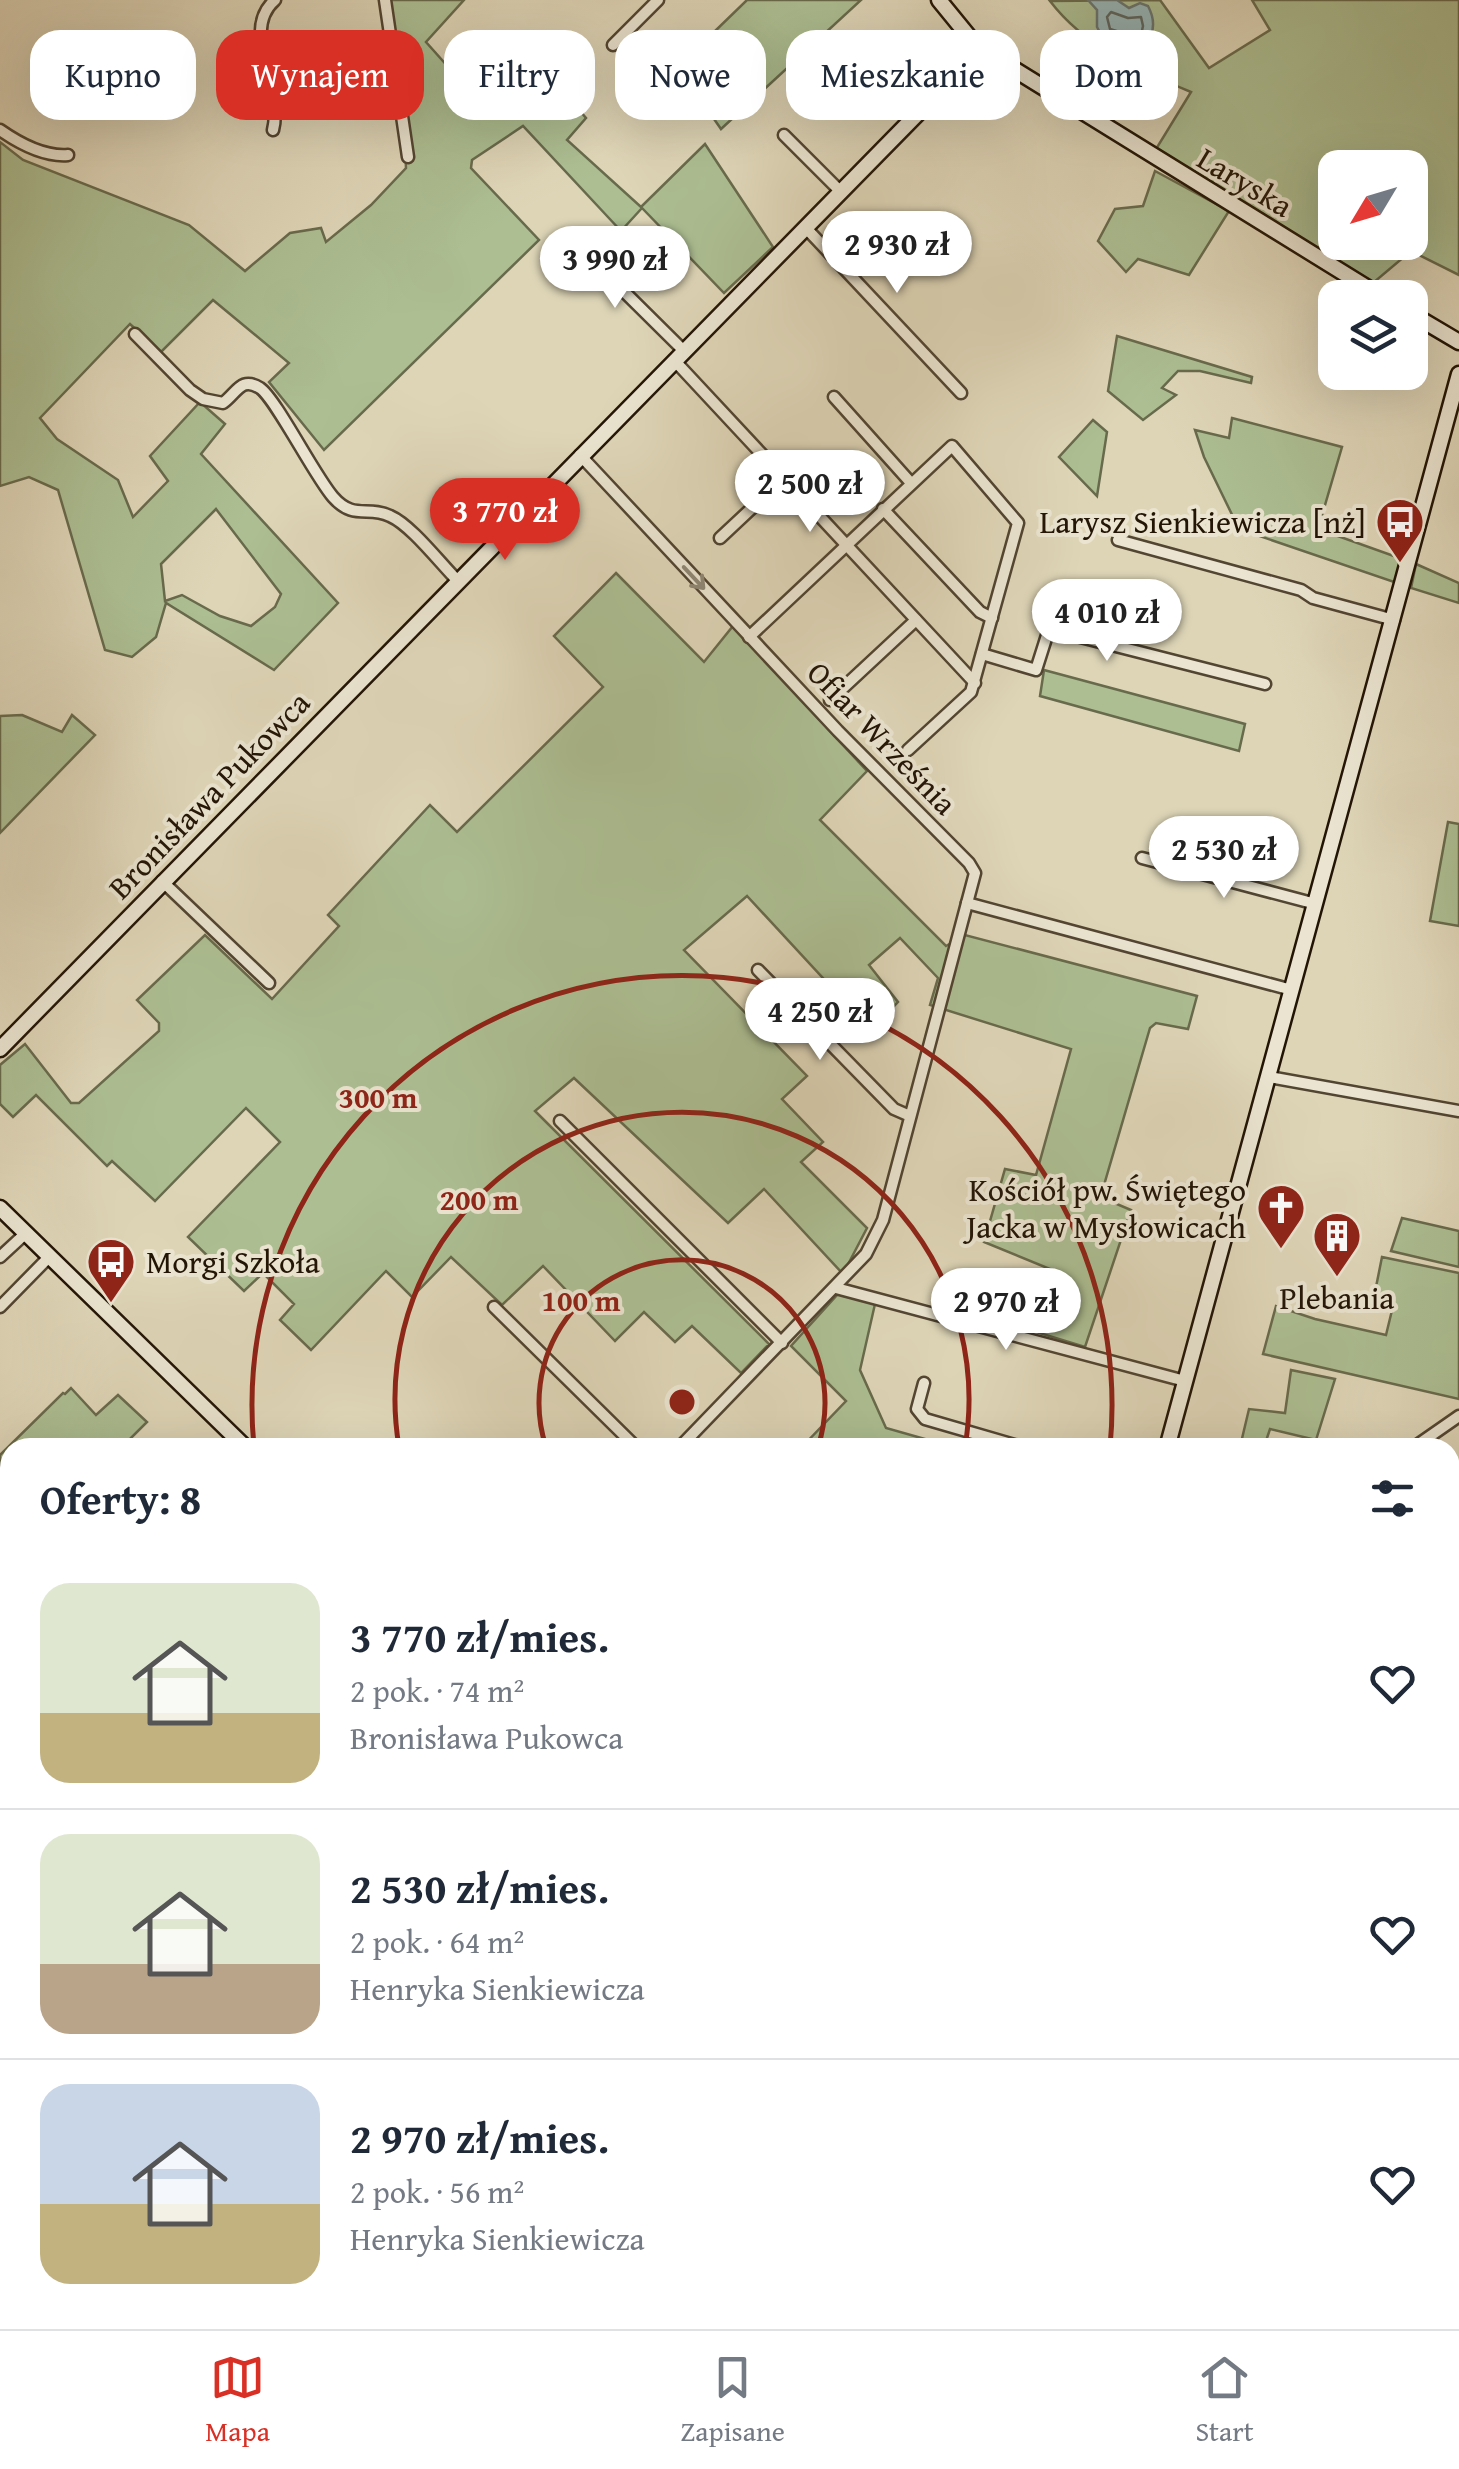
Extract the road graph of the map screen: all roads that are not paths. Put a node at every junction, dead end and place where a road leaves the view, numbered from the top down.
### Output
1 (275, 0) edge
2 (385, 0) edge
3 (658, 0) edge
4 (939, 0) edge
5 (964, 30) edge
6 (613, 45) dead end
7 (1020, 72) edge
8 (911, 120) edge
9 (0, 130) edge
10 (273, 130) dead end
11 (784, 134) dead end
12 (68, 155) dead end
13 (408, 157) dead end
14 (840, 192) junction
15 (805, 227) junction
16 (575, 243) dead end
17 (1354, 280) edge
18 (1428, 324) edge
19 (134, 334) dead end
20 (1459, 342) edge
21 (679, 355) junction
22 (1459, 374) edge
23 (961, 393) dead end
24 (834, 396) dead end
25 (580, 456) junction
26 (784, 478) junction
27 (912, 483) junction
28 (884, 508) junction
29 (720, 538) dead end
30 (1118, 540) dead end
31 (845, 544) junction
32 (458, 580) junction
33 (992, 618) junction
34 (916, 620) junction
35 (1394, 620) junction
36 (749, 637) junction
37 (982, 654) junction
38 (975, 683) junction
39 (1265, 684) dead end
40 (830, 700) dead end
41 (908, 750) dead end
42 (1142, 858) dead end
43 (162, 881) junction
44 (967, 903) junction
45 (1316, 904) junction
46 (758, 970) dead end
47 (269, 983) dead end
48 (1292, 990) junction
49 (0, 1049) edge
50 (1269, 1076) junction
51 (1459, 1111) edge
52 (910, 1116) junction
53 (560, 1121) dead end
54 (0, 1208) edge
55 (26, 1233) junction
56 (50, 1256) junction
57 (0, 1257) edge
58 (836, 1288) junction
59 (0, 1307) edge
60 (494, 1307) dead end
61 (782, 1343) junction
62 (1185, 1381) junction
63 (924, 1383) dead end
64 (1459, 1416) edge
65 (236, 1438) edge
66 (626, 1438) edge
67 (689, 1438) edge
68 (991, 1438) edge
69 (1170, 1438) edge
70 (1428, 1438) edge

1 - 10 street
2 - 13 street
3 - 6 street
4 - 5 street, Laryska
7 - 17 street, Laryska
8 - 14 street, Bronisława Pukowca
9 - 12 street
11 - 14 street
14 - 15 street, Bronisława Pukowca
15 - 21 street, Bronisława Pukowca
15 - 23 street
16 - 21 street
18 - 20 street
19 - 32 street
21 - 25 street, Bronisława Pukowca
21 - 26 street
22 - 35 street
24 - 27 street
25 - 32 street, Bronisława Pukowca
25 -> 36 street, Ofiar Września
26 - 29 street
26 - 31 street
27 - 28 street
27 - 33 street
28 - 31 street
28 - 33 street
30 - 35 street
31 - 34 street
31 - 36 street
32 - 43 street, Bronisława Pukowca
33 - 37 street
34 - 38 street
34 - 40 street
35 - 45 street
36 - 44 street, Ofiar Września
37 - 38 street
37 - 39 street
38 - 41 street
42 - 45 street
43 - 47 street
43 - 49 street, Bronisława Pukowca
44 - 48 street
44 - 52 street, Ofiar Września
45 - 48 street
46 - 52 street
48 - 50 street
50 - 51 street
50 - 62 street
52 - 58 street, Ofiar Września
53 - 61 street
54 - 55 street
55 - 56 street
55 - 57 street
56 - 59 street
56 - 65 street
58 - 61 street, Ofiar Września
58 - 62 street
60 - 66 street
61 - 67 street, Ofiar Września
62 - 69 street
63 - 68 street
64 - 70 street

